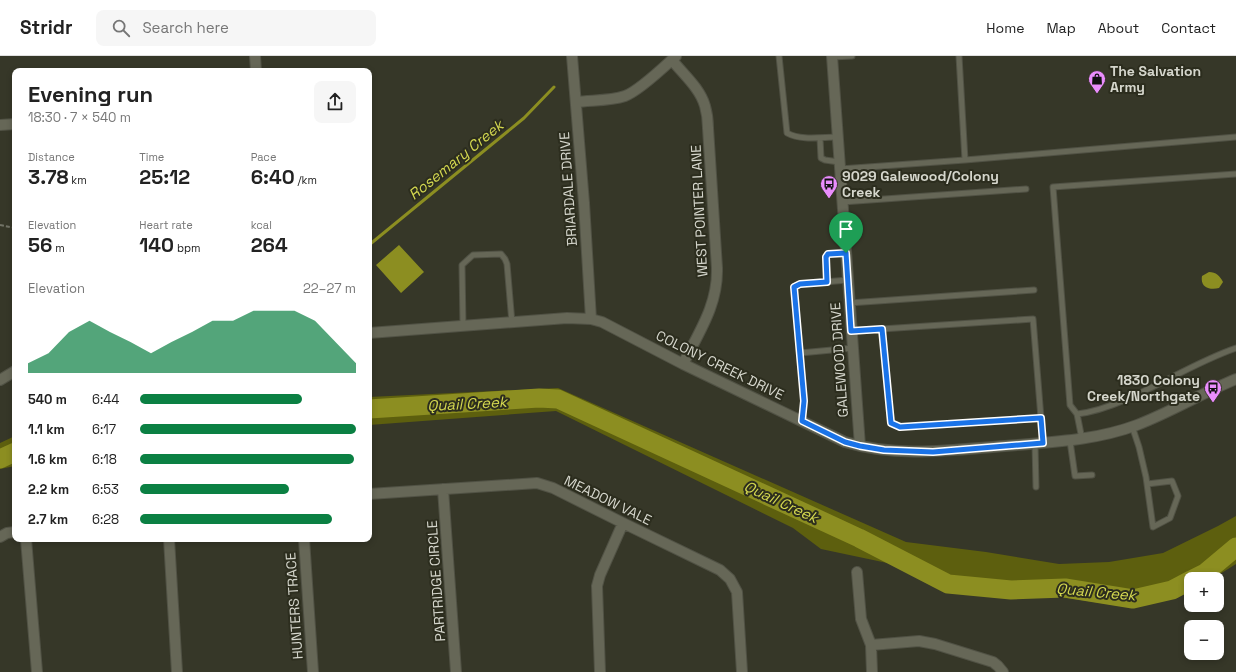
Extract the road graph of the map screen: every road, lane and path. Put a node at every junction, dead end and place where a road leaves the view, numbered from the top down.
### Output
1 (255, 56) edge
2 (572, 56) edge
3 (779, 56) edge
4 (852, 56) edge
5 (960, 56) edge
6 (832, 57) edge
7 (674, 58) edge
8 (256, 68) edge
9 (576, 102) junction
10 (12, 124) edge
11 (0, 126) edge
12 (838, 137) junction
13 (1236, 137) edge
14 (820, 138) junction
15 (965, 160) junction
16 (840, 165) junction
17 (1236, 174) edge
18 (1026, 189) dead end
19 (842, 202) junction
20 (0, 225) edge
21 (12, 227) edge
22 (846, 253) junction
23 (848, 280) junction
24 (827, 282) junction
25 (1034, 290) dead end
26 (849, 303) junction
27 (591, 319) junction
28 (512, 323) junction
29 (463, 326) junction
30 (882, 329) junction
31 (851, 331) junction
32 (372, 333) edge
33 (853, 348) junction
34 (1236, 348) edge
35 (800, 353) junction
36 (683, 364) junction
37 (12, 373) edge
38 (1236, 379) edge
39 (0, 380) edge
40 (1077, 414) junction
41 (1041, 418) junction
42 (802, 421) junction
43 (1132, 426) junction
44 (1082, 439) junction
45 (1070, 441) junction
46 (1039, 443) junction
47 (860, 446) junction
48 (1092, 475) dead end
49 (1147, 484) junction
50 (1036, 487) dead end
51 (443, 489) junction
52 (372, 494) edge
53 (623, 523) junction
54 (12, 532) edge
55 (0, 537) edge
56 (26, 542) edge
57 (169, 542) edge
58 (304, 542) edge
59 (857, 572) dead end
60 (871, 645) junction
61 (37, 672) edge
62 (177, 672) edge
63 (313, 672) edge
64 (456, 672) edge
65 (600, 672) edge
66 (742, 672) edge
67 (872, 672) edge
68 (1003, 672) edge

1 - 8 street
2 - 9 street, BRIARDALE DRIVE
3 - 14 lane
4 - 6 lane
5 - 15 lane
6 - 12 street, GALEWOOD DRIVE
7 - 9 street
7 - 36 street, WEST POINTER LANE
9 - 27 street, BRIARDALE DRIVE
10 - 11 street
12 - 14 lane
12 - 16 street, GALEWOOD DRIVE
13 - 15 lane
14 - 16 lane
15 - 16 lane
16 - 19 street, GALEWOOD DRIVE
17 - 40 lane
18 - 19 lane
19 - 22 street, GALEWOOD DRIVE
20 - 21 path
22 - 23 street, GALEWOOD DRIVE
22 - 24 lane
23 - 24 lane
23 - 26 street, GALEWOOD DRIVE
24 - 35 lane
25 - 26 lane
26 - 31 street, GALEWOOD DRIVE
27 - 28 street, COLONY CREEK DRIVE
27 - 36 street, COLONY CREEK DRIVE
28 - 29 street, COLONY CREEK DRIVE
28 - 29 lane
29 - 32 street, COLONY CREEK DRIVE
30 - 31 lane
30 - 41 lane
30 - 41 lane
31 - 33 street, GALEWOOD DRIVE
33 - 35 lane
33 - 47 street, GALEWOOD DRIVE
34 - 40 lane
35 - 42 lane
36 - 42 street, COLONY CREEK DRIVE
37 - 39 street
38 - 43 street, COLONY CREEK DRIVE
40 - 44 lane
41 - 46 lane
42 - 47 street, COLONY CREEK DRIVE
43 - 44 street, COLONY CREEK DRIVE
43 - 49 lane
44 - 45 street, COLONY CREEK DRIVE
45 - 46 street, COLONY CREEK DRIVE
45 - 48 lane
46 - 47 street, COLONY CREEK DRIVE
46 - 50 lane
49 - 49 lane
51 - 52 street, MEADOW VALE
51 - 53 street, MEADOW VALE
51 - 64 street, PARTRIDGE CIRCLE
53 - 65 street
53 - 66 street, MEADOW VALE
54 - 55 street
56 - 61 street
57 - 62 street
58 - 63 street, HUNTERS TRACE
59 - 60 street
60 - 67 street
60 - 68 street

